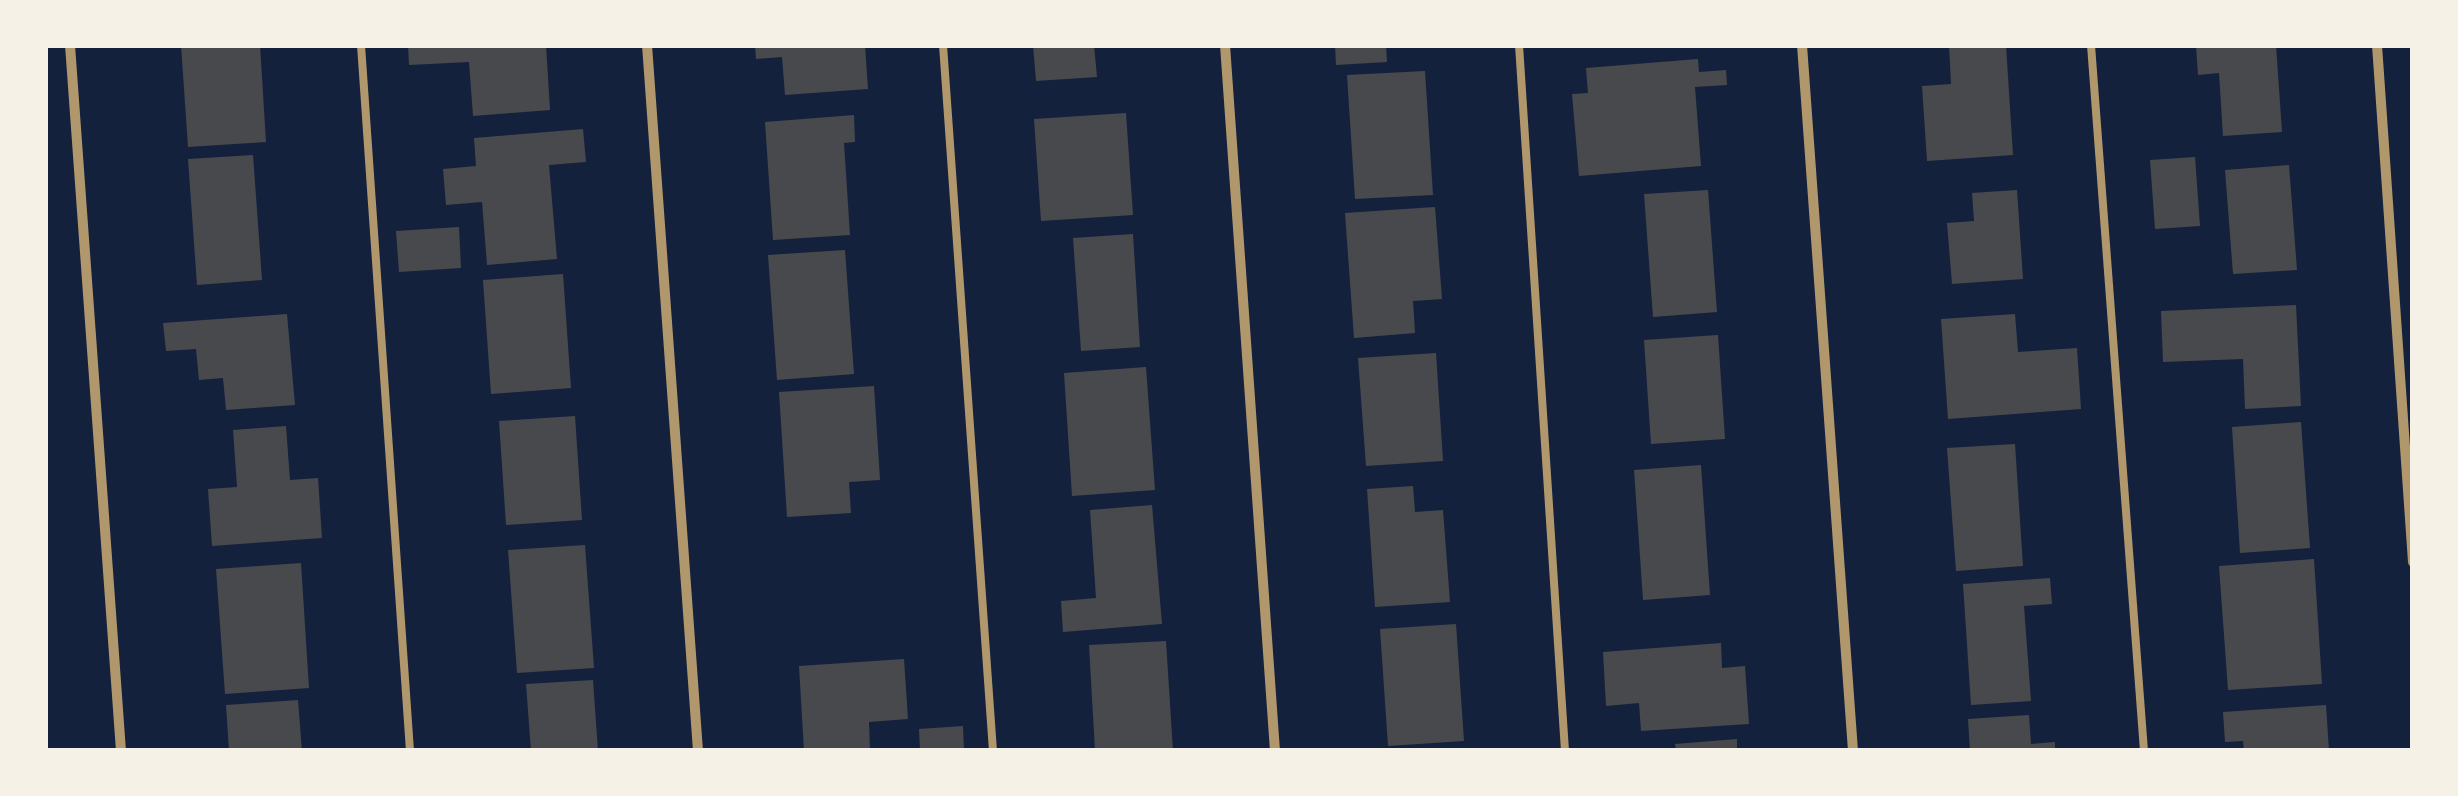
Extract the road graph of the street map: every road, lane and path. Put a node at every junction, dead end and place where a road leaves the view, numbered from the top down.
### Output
1 (70, 45) edge
2 (361, 45) edge
3 (647, 45) edge
4 (942, 45) edge
5 (1225, 45) edge
6 (1519, 45) edge
7 (1802, 45) edge
8 (2092, 45) edge
9 (2377, 45) edge
10 (2413, 562) edge
11 (121, 751) edge
12 (410, 751) edge
13 (698, 751) edge
14 (993, 751) edge
15 (1275, 751) edge
16 (1565, 751) edge
17 (1853, 751) edge
18 (2144, 751) edge

1 - 11 street
2 - 12 lane
3 - 13 street
4 - 14 lane
5 - 15 street
6 - 16 lane
7 - 17 street
8 - 18 lane
9 - 10 street

